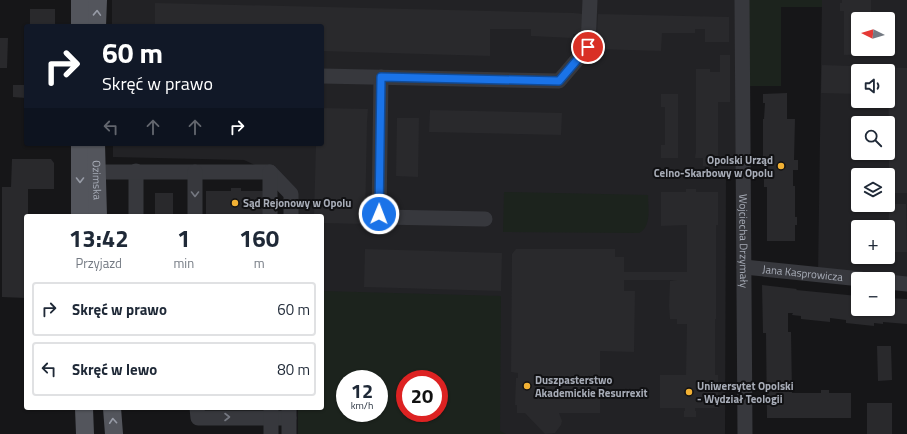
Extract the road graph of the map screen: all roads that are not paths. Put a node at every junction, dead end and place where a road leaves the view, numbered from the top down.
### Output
1 (80, 0) edge
2 (98, 0) edge
3 (590, 0) edge
4 (742, 0) edge
5 (80, 24) edge
6 (97, 24) edge
7 (324, 76) edge
8 (381, 77) junction
9 (80, 146) edge
10 (96, 146) edge
11 (136, 171) junction
12 (96, 172) junction
13 (195, 172) junction
14 (270, 172) junction
15 (80, 214) edge
16 (98, 214) edge
17 (136, 214) edge
18 (195, 214) edge
19 (270, 214) edge
20 (291, 214) edge
21 (485, 219) dead end
22 (744, 267) junction
23 (851, 278) edge
24 (895, 283) edge
25 (907, 284) edge
26 (84, 410) edge
27 (112, 410) edge
28 (198, 410) edge
29 (271, 413) edge
30 (289, 413) edge
31 (85, 434) edge
32 (114, 434) edge
33 (270, 434) edge
34 (289, 434) edge
35 (745, 434) edge

1 - 5 main road
6 -> 2 main road
3 - 8 street
4 - 22 street, Wojciecha Drzymały
7 - 8 street
8 - 21 street
9 -> 15 main road, Ozimska
10 - 12 main road, Ozimska
11 - 12 street
11 - 13 street
11 - 17 street
12 - 16 main road, Ozimska
13 - 14 street
13 -> 18 street
14 - 19 street
14 - 20 street
22 - 23 street, Jana Kasprowicza
22 - 35 street, Wojciecha Drzymały
24 - 25 street
26 - 31 main road
32 -> 27 main road
28 -> 29 street
29 - 30 street
29 - 33 street
30 - 34 street

